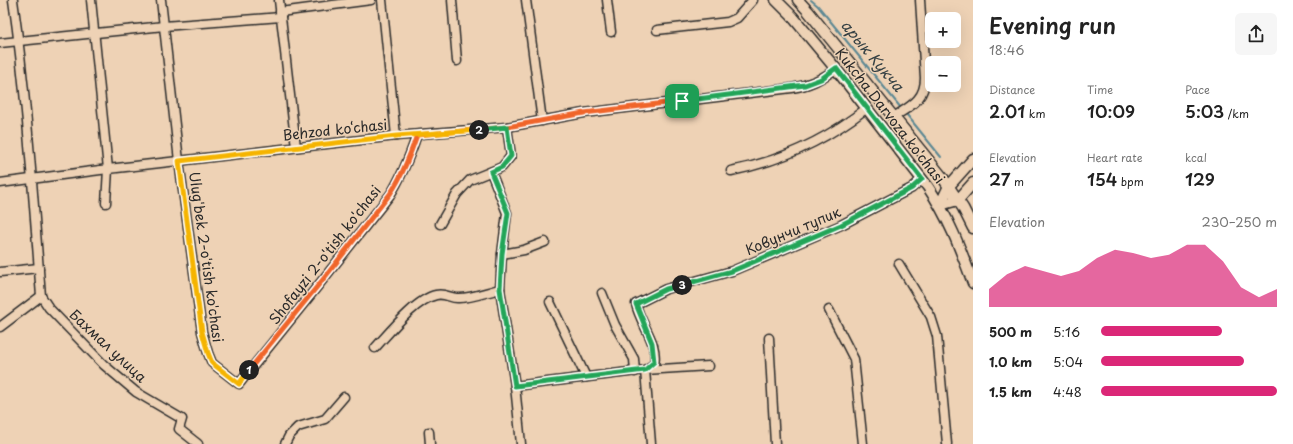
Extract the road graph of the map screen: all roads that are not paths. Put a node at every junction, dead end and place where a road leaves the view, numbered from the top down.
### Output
1 (14, 0) edge
2 (91, 0) edge
3 (161, 0) edge
4 (279, 0) edge
5 (371, 0) edge
6 (382, 0) edge
7 (452, 0) edge
8 (526, 0) edge
9 (607, 0) edge
10 (753, 0) edge
11 (776, 0) edge
12 (798, 0) edge
13 (920, 0) edge
14 (280, 14) junction
15 (164, 26) junction
16 (657, 30) dead end
17 (611, 32) dead end
18 (95, 33) junction
19 (19, 41) junction
20 (0, 43) edge
21 (457, 61) dead end
22 (836, 68) junction
23 (867, 108) junction
24 (894, 117) junction
25 (542, 121) junction
26 (507, 127) junction
27 (417, 135) junction
28 (396, 136) junction
29 (296, 147) junction
30 (973, 159) edge
31 (179, 161) junction
32 (108, 169) junction
33 (731, 170) dead end
34 (491, 172) junction
35 (32, 178) junction
36 (922, 179) junction
37 (0, 183) edge
38 (973, 183) edge
39 (949, 186) junction
40 (958, 200) junction
41 (106, 203) dead end
42 (940, 205) junction
43 (440, 224) dead end
44 (973, 228) edge
45 (545, 242) dead end
46 (502, 254) junction
47 (899, 264) dead end
48 (39, 268) junction
49 (0, 272) edge
50 (973, 283) edge
51 (500, 289) junction
52 (602, 293) dead end
53 (41, 296) junction
54 (550, 302) dead end
55 (829, 310) dead end
56 (0, 327) edge
57 (769, 338) dead end
58 (375, 348) dead end
59 (709, 366) dead end
60 (645, 370) junction
61 (635, 372) junction
62 (586, 377) junction
63 (239, 384) joint
64 (515, 386) junction
65 (344, 397) dead end
66 (429, 432) dead end
67 (198, 444) edge
68 (285, 444) edge
69 (430, 444) edge
70 (521, 444) edge
71 (650, 444) edge
72 (775, 444) edge
73 (863, 444) edge
74 (947, 444) edge

1 - 19 street
2 - 18 street
3 - 15 street, Ulug'bek 2-o'tish ko'chasi
4 - 14 street
5 - 14 street
6 - 28 street
7 - 21 street
8 - 25 street
9 - 17 street
10 - 16 street
11 - 22 main road, Kukcha Darvoza ko'chasi
12 - 24 main road, Kukcha Darvoza ko'chasi
13 - 24 street
14 - 15 street
14 - 29 street
15 - 18 street
15 - 31 street, Ulug'bek 2-o'tish ko'chasi
18 - 19 street
18 - 32 street
19 - 20 street
19 - 35 street
22 - 23 main road, Kukcha Darvoza ko'chasi
22 - 25 street, Behzod ko‘chasi
23 - 33 street
23 - 36 main road, Kukcha Darvoza ko'chasi
24 - 39 main road, Kukcha Darvoza ko'chasi
25 - 26 street, Behzod ko‘chasi
26 - 27 street, Behzod ko‘chasi
26 - 34 street
27 - 28 street, Behzod ko‘chasi
27 - 63 street, Shofayzi 2-o'tish ko'chasi
28 - 29 street, Behzod ko‘chasi
29 - 31 street, Behzod ko‘chasi
30 - 39 main road
31 - 32 street, Behzod ko‘chasi
31 - 63 street, Ulug'bek 2-o'tish ko'chasi
32 - 35 street, Behzod ko‘chasi
32 - 41 street
34 - 43 street
34 - 46 street
35 - 37 street, Behzod ko‘chasi
35 - 48 street
36 - 42 main road, Kukcha Darvoza ko'chasi
36 - 60 street, Ковунчи тупик
38 - 40 main road
39 - 40 main road, Kukcha Darvoza ko'chasi
39 - 42 main road
40 - 42 main road
40 - 44 main road, Kukcha Darvoza ko'chasi
42 - 50 main road, Kukcha Darvoza ko'chasi
45 - 46 street
46 - 51 street
47 - 74 street
48 - 49 street
48 - 53 street
51 - 58 street
51 - 64 street
52 - 61 street
53 - 56 street
53 - 67 street, Бахмал улица
54 - 62 street
55 - 73 street
57 - 72 street
59 - 60 street
60 - 61 street
60 - 71 street
61 - 62 street
62 - 64 street
64 - 70 street
65 - 68 street
66 - 69 street

